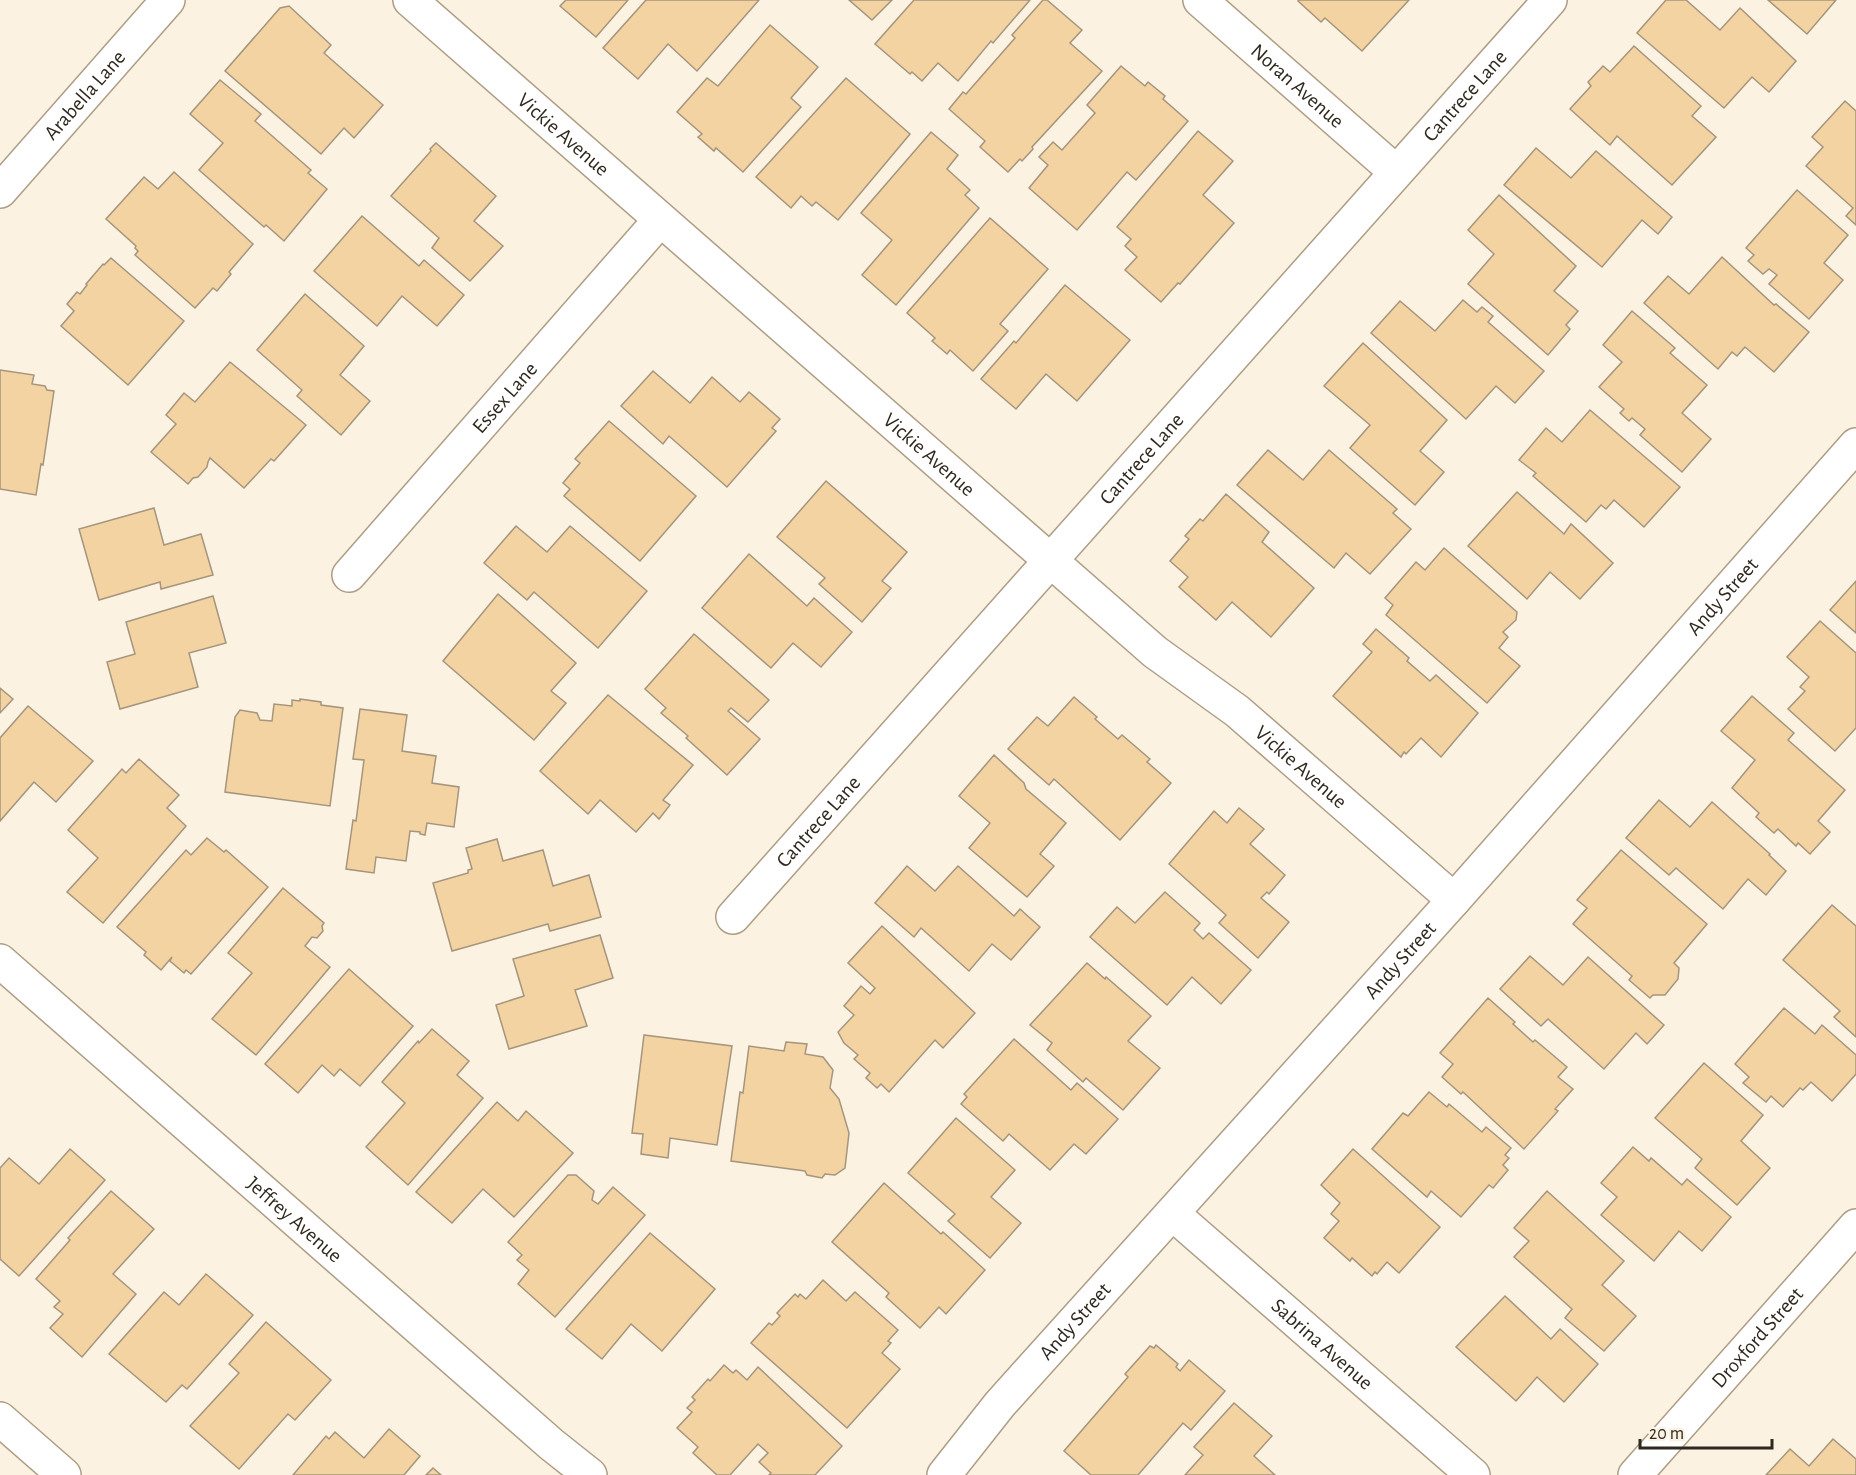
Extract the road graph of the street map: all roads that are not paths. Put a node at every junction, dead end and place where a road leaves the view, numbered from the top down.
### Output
1 (168, 0) edge
2 (410, 0) edge
3 (1200, 0) edge
4 (1550, 0) edge
5 (1396, 172) junction
6 (0, 191) edge
7 (660, 220) junction
8 (1856, 445) edge
9 (1050, 561) junction
10 (349, 575) dead end
11 (1454, 900) junction
12 (734, 917) dead end
13 (0, 961) edge
14 (1173, 1214) junction
15 (1856, 1226) edge
16 (0, 1419) edge
17 (64, 1475) edge
18 (590, 1475) edge
19 (944, 1475) edge
20 (1473, 1475) edge
21 (1635, 1475) edge

1 - 6 street, Arabella Lane
2 - 7 street, Vickie Avenue
3 - 5 street, Noran Avenue
4 - 5 street, Cantrece Lane
5 - 9 street, Cantrece Lane
7 - 9 street, Vickie Avenue
7 - 10 street, Essex Lane
8 - 11 street, Andy Street
9 - 11 street, Vickie Avenue
9 - 12 street, Cantrece Lane
11 - 14 street, Andy Street
13 - 18 street, Jeffrey Avenue
14 - 19 street, Andy Street
14 - 20 street, Sabrina Avenue
15 - 21 street, Droxford Street
16 - 17 street

